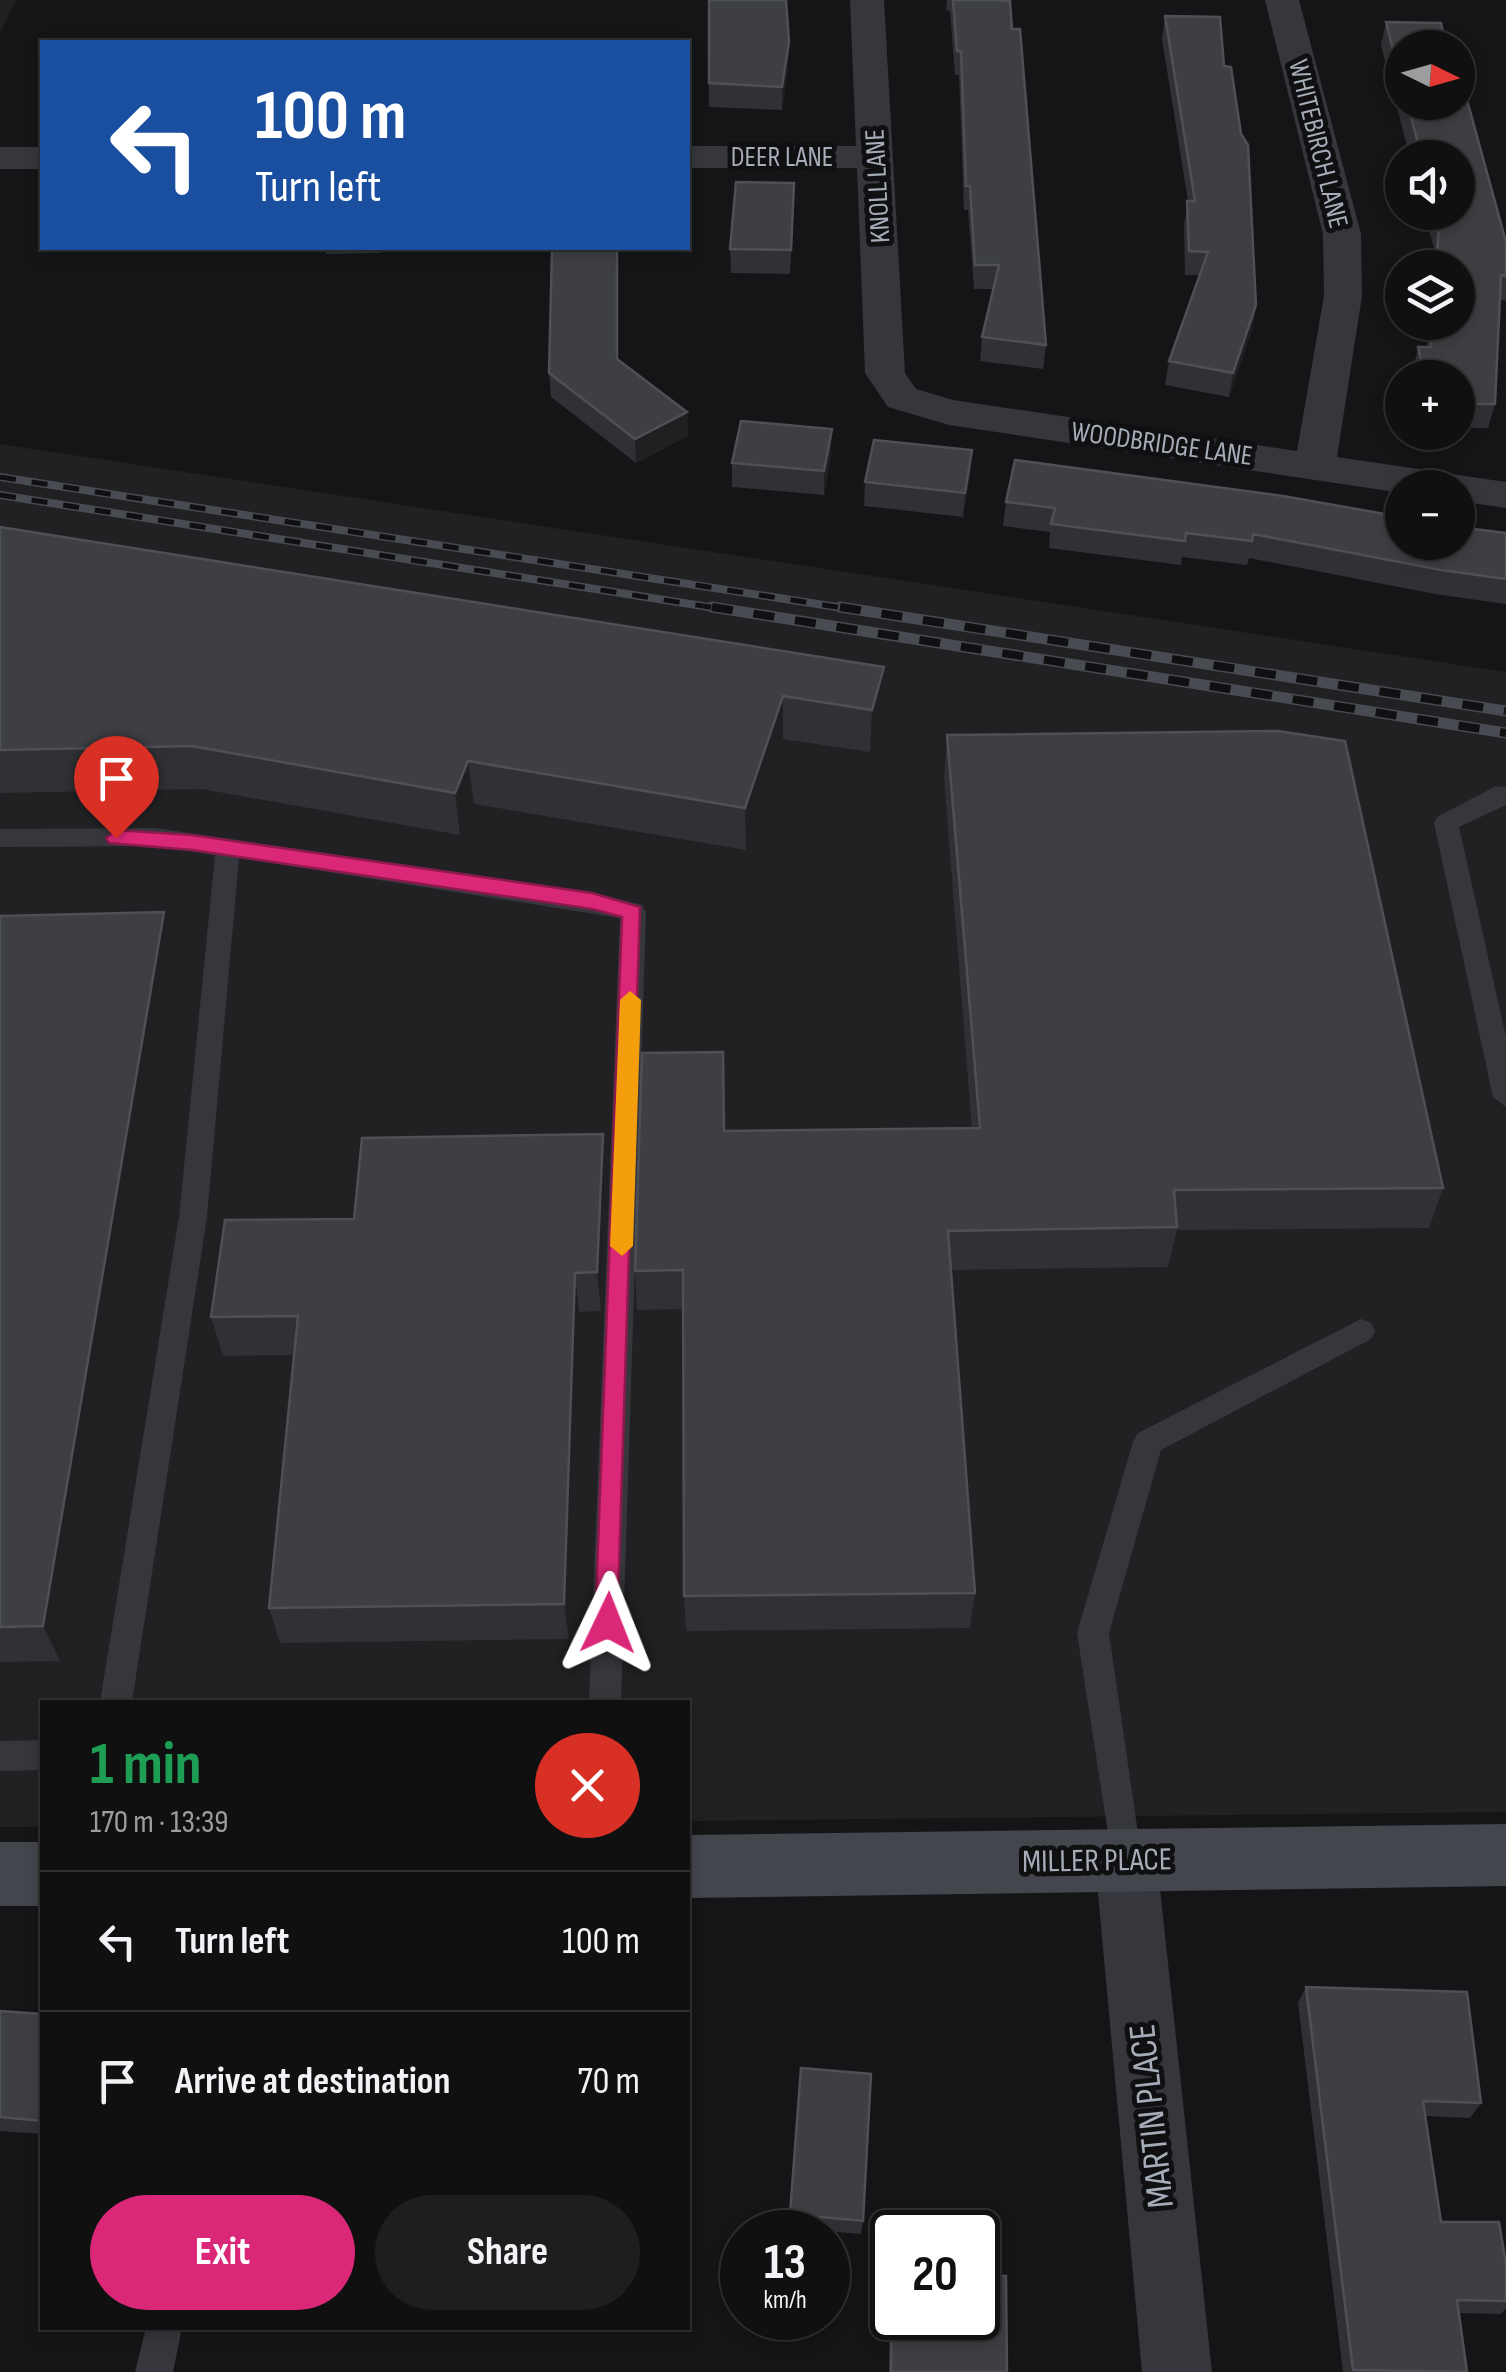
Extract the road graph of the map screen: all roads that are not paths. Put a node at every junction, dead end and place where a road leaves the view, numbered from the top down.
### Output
1 (868, 0) edge
2 (1282, 0) edge
3 (690, 157) edge
4 (877, 157) junction
5 (0, 158) edge
6 (40, 158) edge
7 (886, 373) joint
8 (1315, 467) junction
9 (1385, 477) edge
10 (1475, 491) edge
11 (1506, 495) edge
12 (1506, 796) edge
13 (0, 838) edge
14 (228, 848) junction
15 (1506, 1097) edge
16 (1361, 1331) dead end
17 (116, 1700) edge
18 (605, 1700) edge
19 (40, 1755) edge
20 (0, 1756) edge
21 (1506, 1855) edge
22 (1126, 1861) junction
23 (690, 1867) edge
24 (0, 1874) edge
25 (40, 1874) edge
26 (164, 2330) edge
27 (154, 2372) edge
28 (1177, 2372) edge

1 - 4 street, KNOLL LANE
2 - 8 street, WHITEBIRCH LANE
3 - 4 street, DEER LANE
4 - 7 street, KNOLL LANE
5 - 6 street
7 - 8 street, WOODBRIDGE LANE
8 - 9 street, WOODBRIDGE LANE
10 - 11 street, WOODBRIDGE LANE
12 - 15 lane
13 - 14 lane
14 - 17 lane
14 - 18 lane
16 - 22 lane
19 - 20 lane
21 - 22 street, MILLER PLACE
22 - 23 street, MILLER PLACE
22 - 28 street, MARTIN PLACE
24 - 25 street
26 - 27 lane

